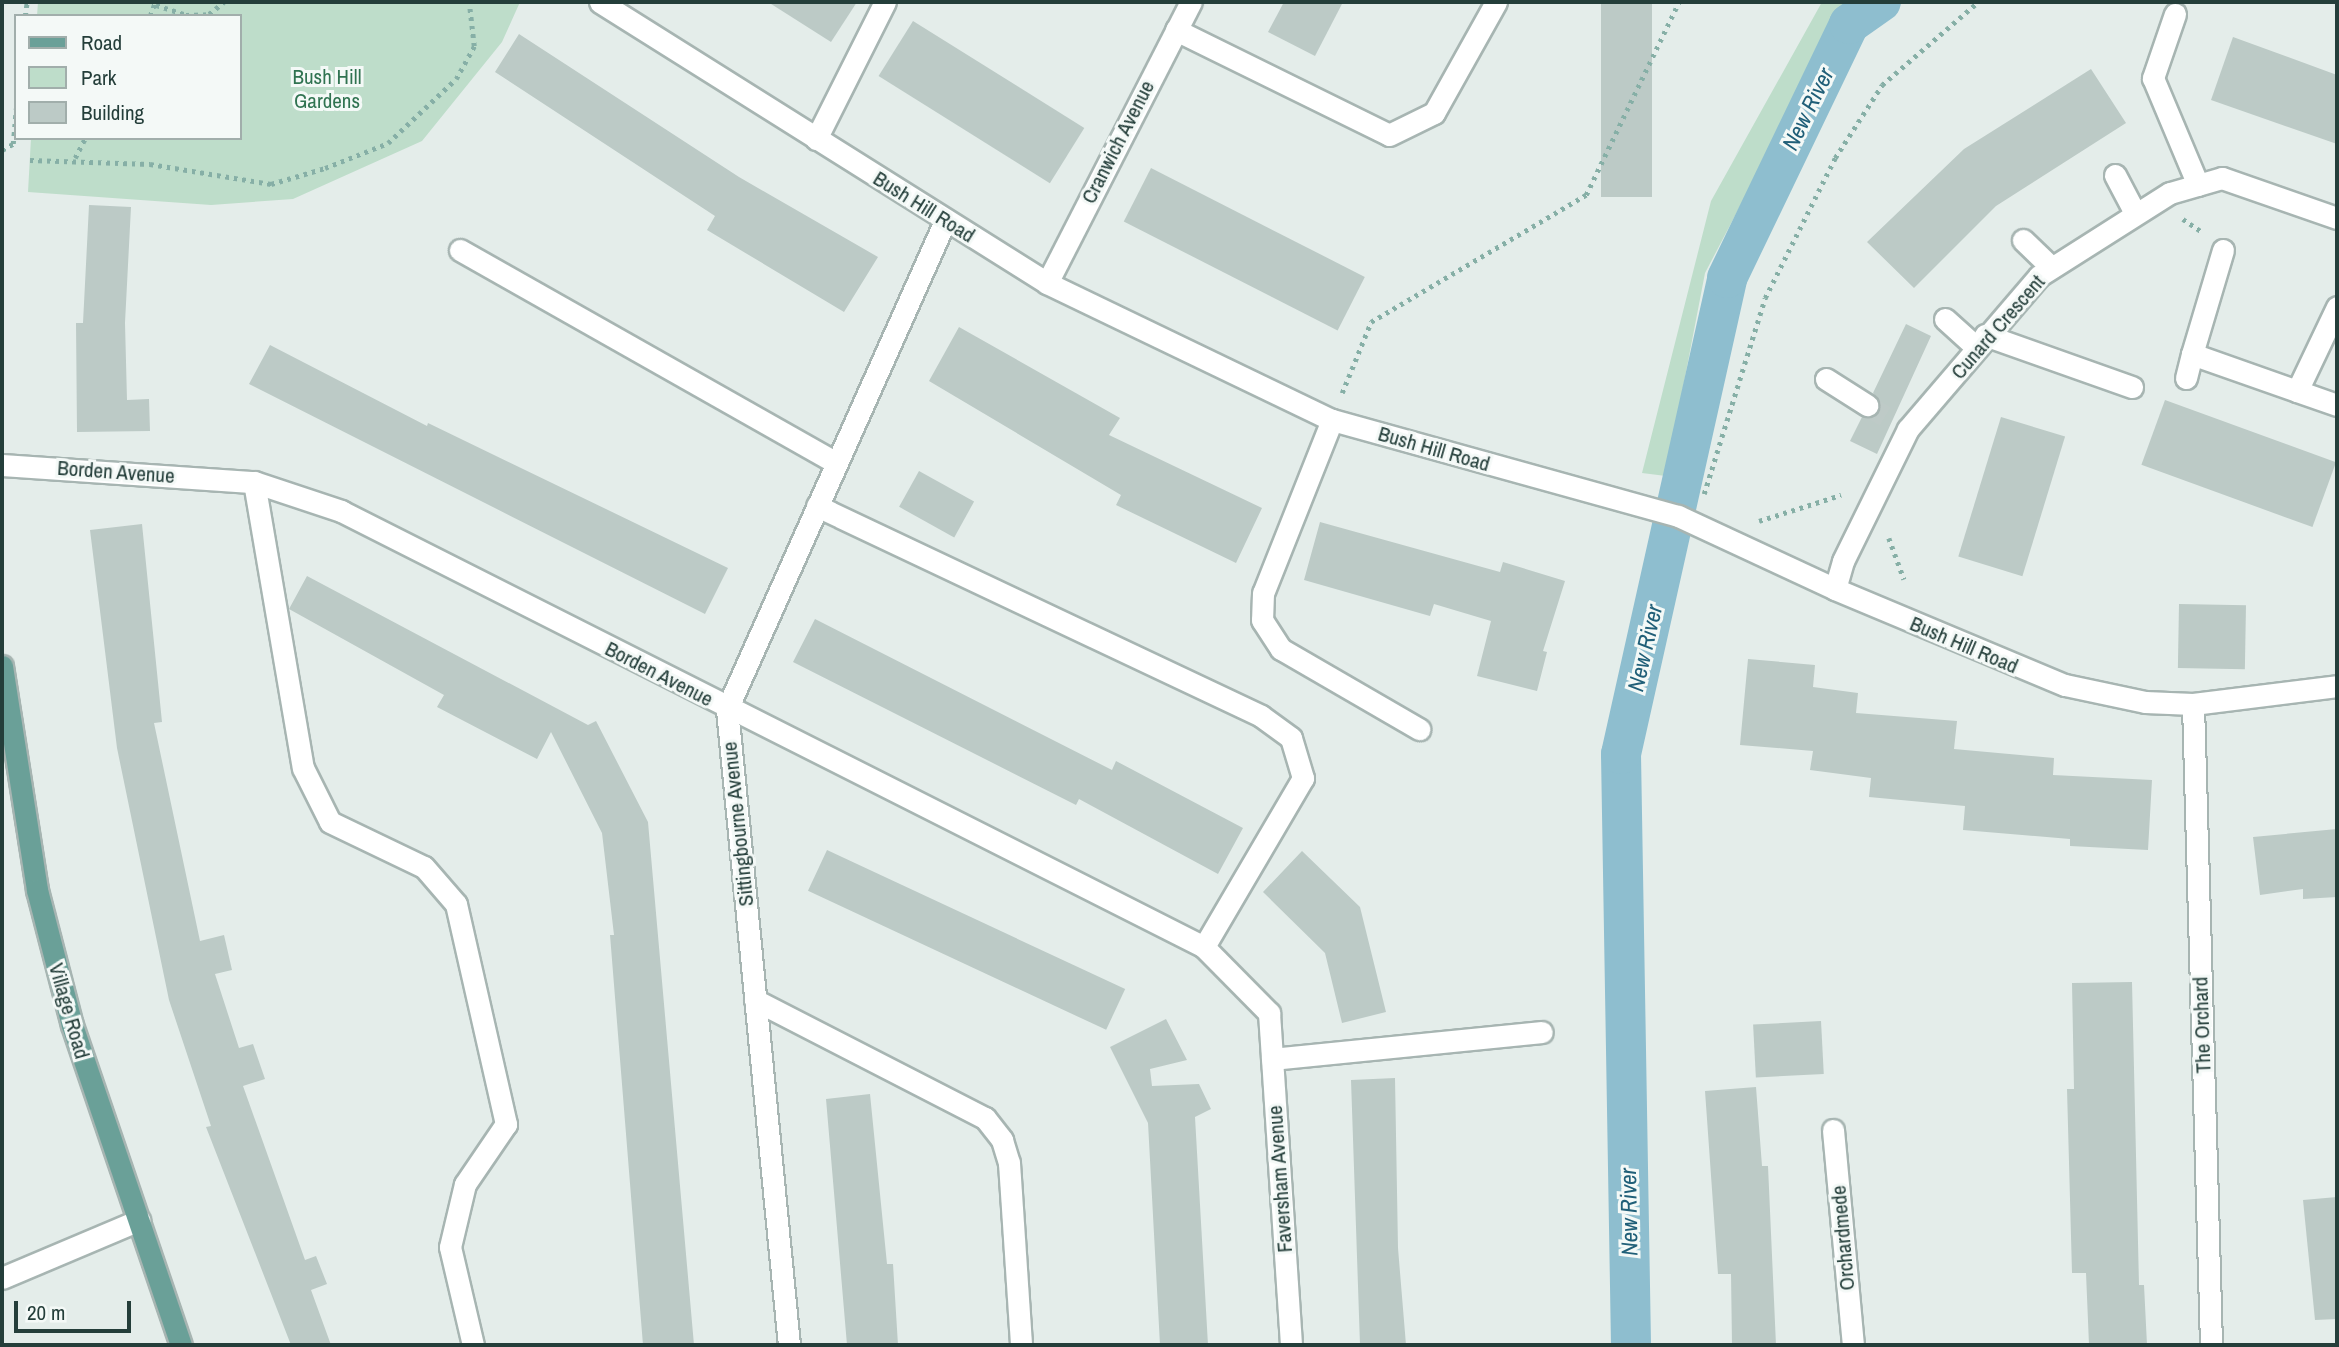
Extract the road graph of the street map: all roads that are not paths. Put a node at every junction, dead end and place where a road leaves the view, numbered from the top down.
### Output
1 (600, 2) edge
2 (886, 2) edge
3 (1191, 2) edge
4 (1496, 2) edge
5 (2175, 14) dead end
6 (1176, 30) junction
7 (816, 139) junction
8 (2115, 175) dead end
9 (2198, 185) junction
10 (2135, 214) junction
11 (2337, 218) edge
12 (945, 221) junction
13 (2023, 240) dead end
14 (460, 250) dead end
15 (2223, 250) road end
16 (2051, 267) junction
17 (1047, 283) junction
18 (2332, 316) edge
19 (1945, 319) dead end
20 (1981, 341) junction
21 (2192, 354) junction
22 (2186, 378) dead end
23 (1826, 379) dead end
24 (2132, 387) dead end
25 (2297, 391) junction
26 (1867, 405) tunnel mouth
27 (2337, 405) edge
28 (1332, 420) junction
29 (836, 463) junction
30 (2, 466) edge
31 (254, 482) junction
32 (817, 506) junction
33 (1835, 589) junction
34 (2, 666) edge
35 (2337, 685) edge
36 (2193, 704) junction
37 (727, 709) junction
38 (1419, 729) dead end
39 (1204, 947) junction
40 (755, 1000) junction
41 (1269, 1013) joint
42 (1542, 1032) dead end
43 (1272, 1059) junction
44 (1833, 1130) dead end
45 (139, 1220) junction
46 (2, 1278) edge
47 (181, 1345) edge
48 (473, 1345) edge
49 (789, 1345) edge
50 (1021, 1345) edge
51 (1290, 1345) edge
52 (1853, 1345) edge
53 (2211, 1345) edge

1 - 7 street, Bush Hill Road
2 - 7 street
3 - 6 street, Cranwich Avenue
4 - 6 street
5 - 9 street
6 - 17 street, Cranwich Avenue
7 - 12 street, Bush Hill Road
8 - 10 street
9 - 10 street, Cunard Crescent
9 - 11 street, Cunard Crescent
10 - 16 street, Cunard Crescent
12 - 17 street, Bush Hill Road
12 - 29 street, Sittingbourne Avenue
13 - 16 street
14 - 29 street
15 - 21 street
16 - 20 street, Cunard Crescent
17 - 28 street, Bush Hill Road
18 - 25 street
19 - 20 street
20 - 24 street
20 - 33 street, Cunard Crescent
21 - 22 street
21 - 25 street
23 - 26 street
25 - 27 street
28 - 33 street, Bush Hill Road
28 - 38 street
29 - 32 street, Sittingbourne Avenue
30 - 31 street, Borden Avenue
31 - 37 street, Borden Avenue
31 - 48 street
32 - 37 street, Sittingbourne Avenue
32 - 39 street
33 - 36 street, Bush Hill Road
34 - 45 main road, Village Road
35 - 36 street, Bush Hill Road
36 - 53 street, The Orchard
37 - 39 street, Borden Avenue
37 - 40 street, Sittingbourne Avenue
39 - 41 street, Borden Avenue
40 - 49 street, Sittingbourne Avenue
40 - 50 street
41 - 43 street, Faversham Avenue
42 - 43 street
43 - 51 street, Faversham Avenue
44 - 52 street, Orchardmede
45 - 46 street
45 - 47 main road, Village Road

